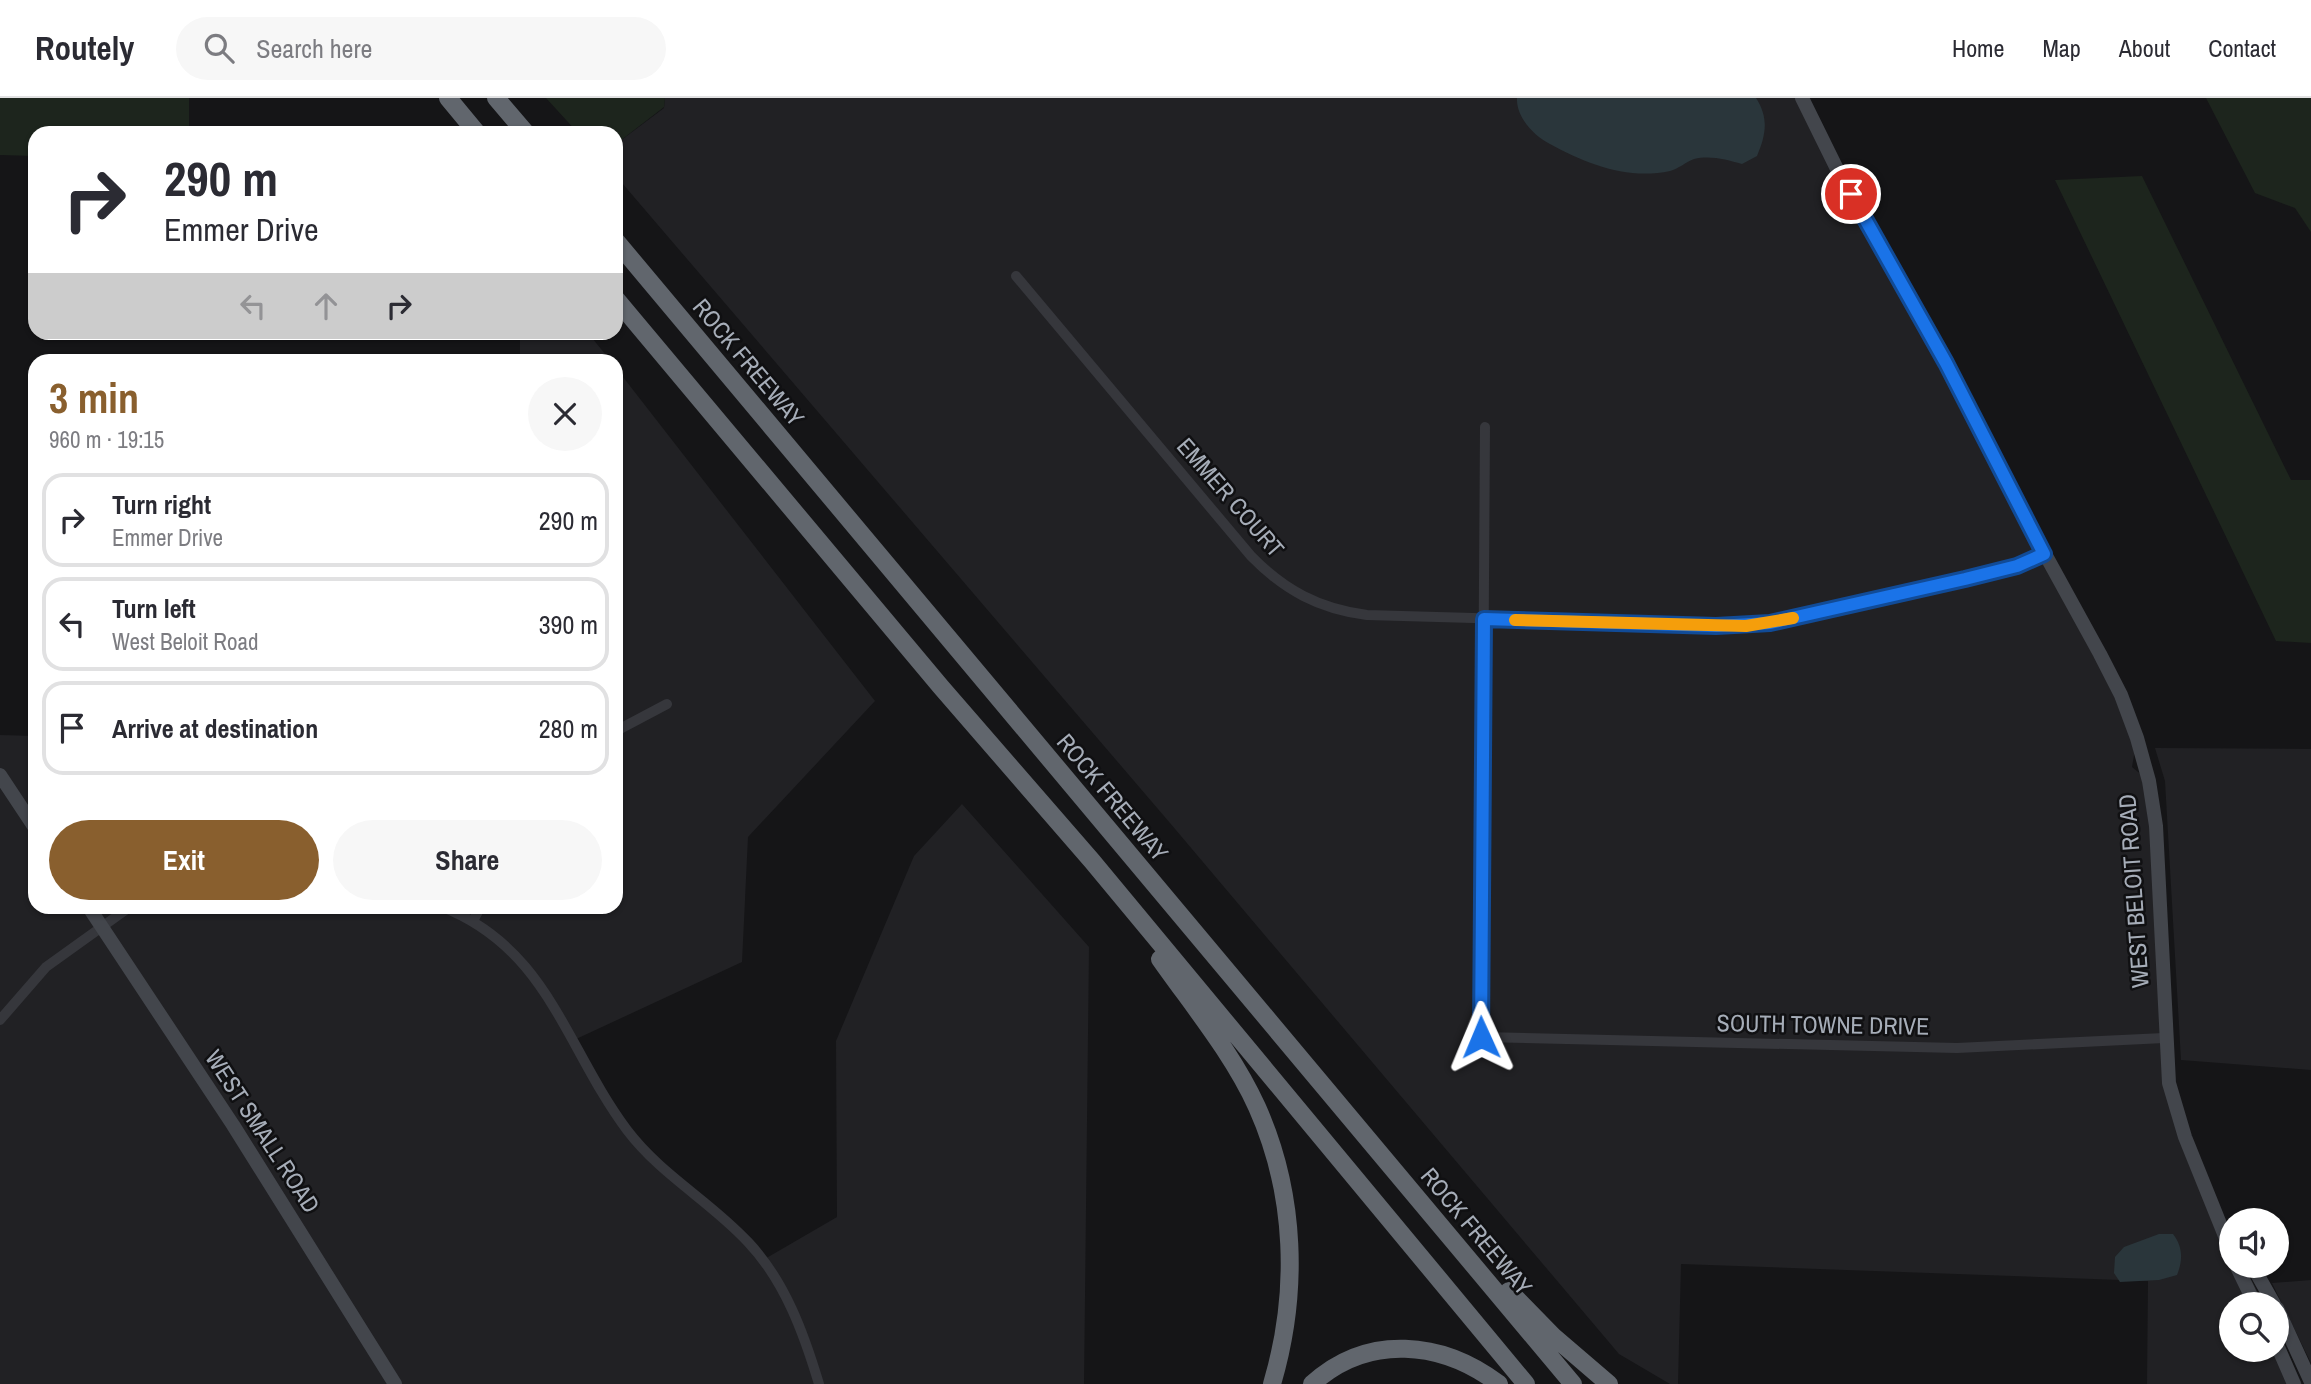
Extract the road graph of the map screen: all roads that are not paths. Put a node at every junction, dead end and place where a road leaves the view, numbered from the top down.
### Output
1 (448, 98) edge
2 (496, 98) edge
3 (1802, 98) edge
4 (471, 126) edge
5 (520, 126) edge
6 (623, 249) edge
7 (1016, 276) dead end
8 (623, 307) edge
9 (1485, 427) dead end
10 (2044, 554) junction
11 (1484, 619) junction
12 (667, 704) dead end
13 (623, 727) edge
14 (0, 775) edge
15 (28, 817) edge
16 (1092, 861) junction
17 (93, 914) edge
18 (119, 914) edge
19 (457, 914) edge
20 (476, 914) edge
21 (472, 921) junction
22 (101, 926) junction
23 (0, 1020) edge
24 (2164, 1038) junction
25 (1420, 1201) junction
26 (2217, 1210) junction
27 (2219, 1213) edge
28 (2219, 1216) edge
29 (2289, 1336) edge
30 (2284, 1362) edge
31 (2311, 1382) edge
32 (395, 1384) edge
33 (819, 1384) edge
34 (1272, 1384) edge
35 (1312, 1384) edge
36 (1499, 1384) edge
37 (1526, 1384) edge
38 (1573, 1384) edge
39 (1609, 1384) edge
40 (2294, 1384) edge

1 - 4 highway
2 - 5 highway
3 - 10 main road, WEST BELOIT ROAD
6 - 25 highway, ROCK FREEWAY
7 - 11 street, EMMER COURT
8 - 16 highway
9 - 11 street
10 - 11 street, EMMER COURT
10 - 24 main road, WEST BELOIT ROAD
11 - 24 street, SOUTH TOWNE DRIVE
12 - 13 street
14 - 15 main road
16 - 34 highway
16 - 37 highway
17 - 22 main road, WEST SMALL ROAD
18 - 22 street
19 - 21 street
20 - 21 street
21 - 33 street
22 - 23 street
22 - 32 main road, WEST SMALL ROAD
24 - 26 main road, WEST BELOIT ROAD
25 - 38 highway, ROCK FREEWAY
25 - 39 highway
26 - 27 main road, WEST BELOIT ROAD
26 - 28 main road, WEST BELOIT ROAD
29 - 31 main road
30 - 40 main road
35 - 36 highway

